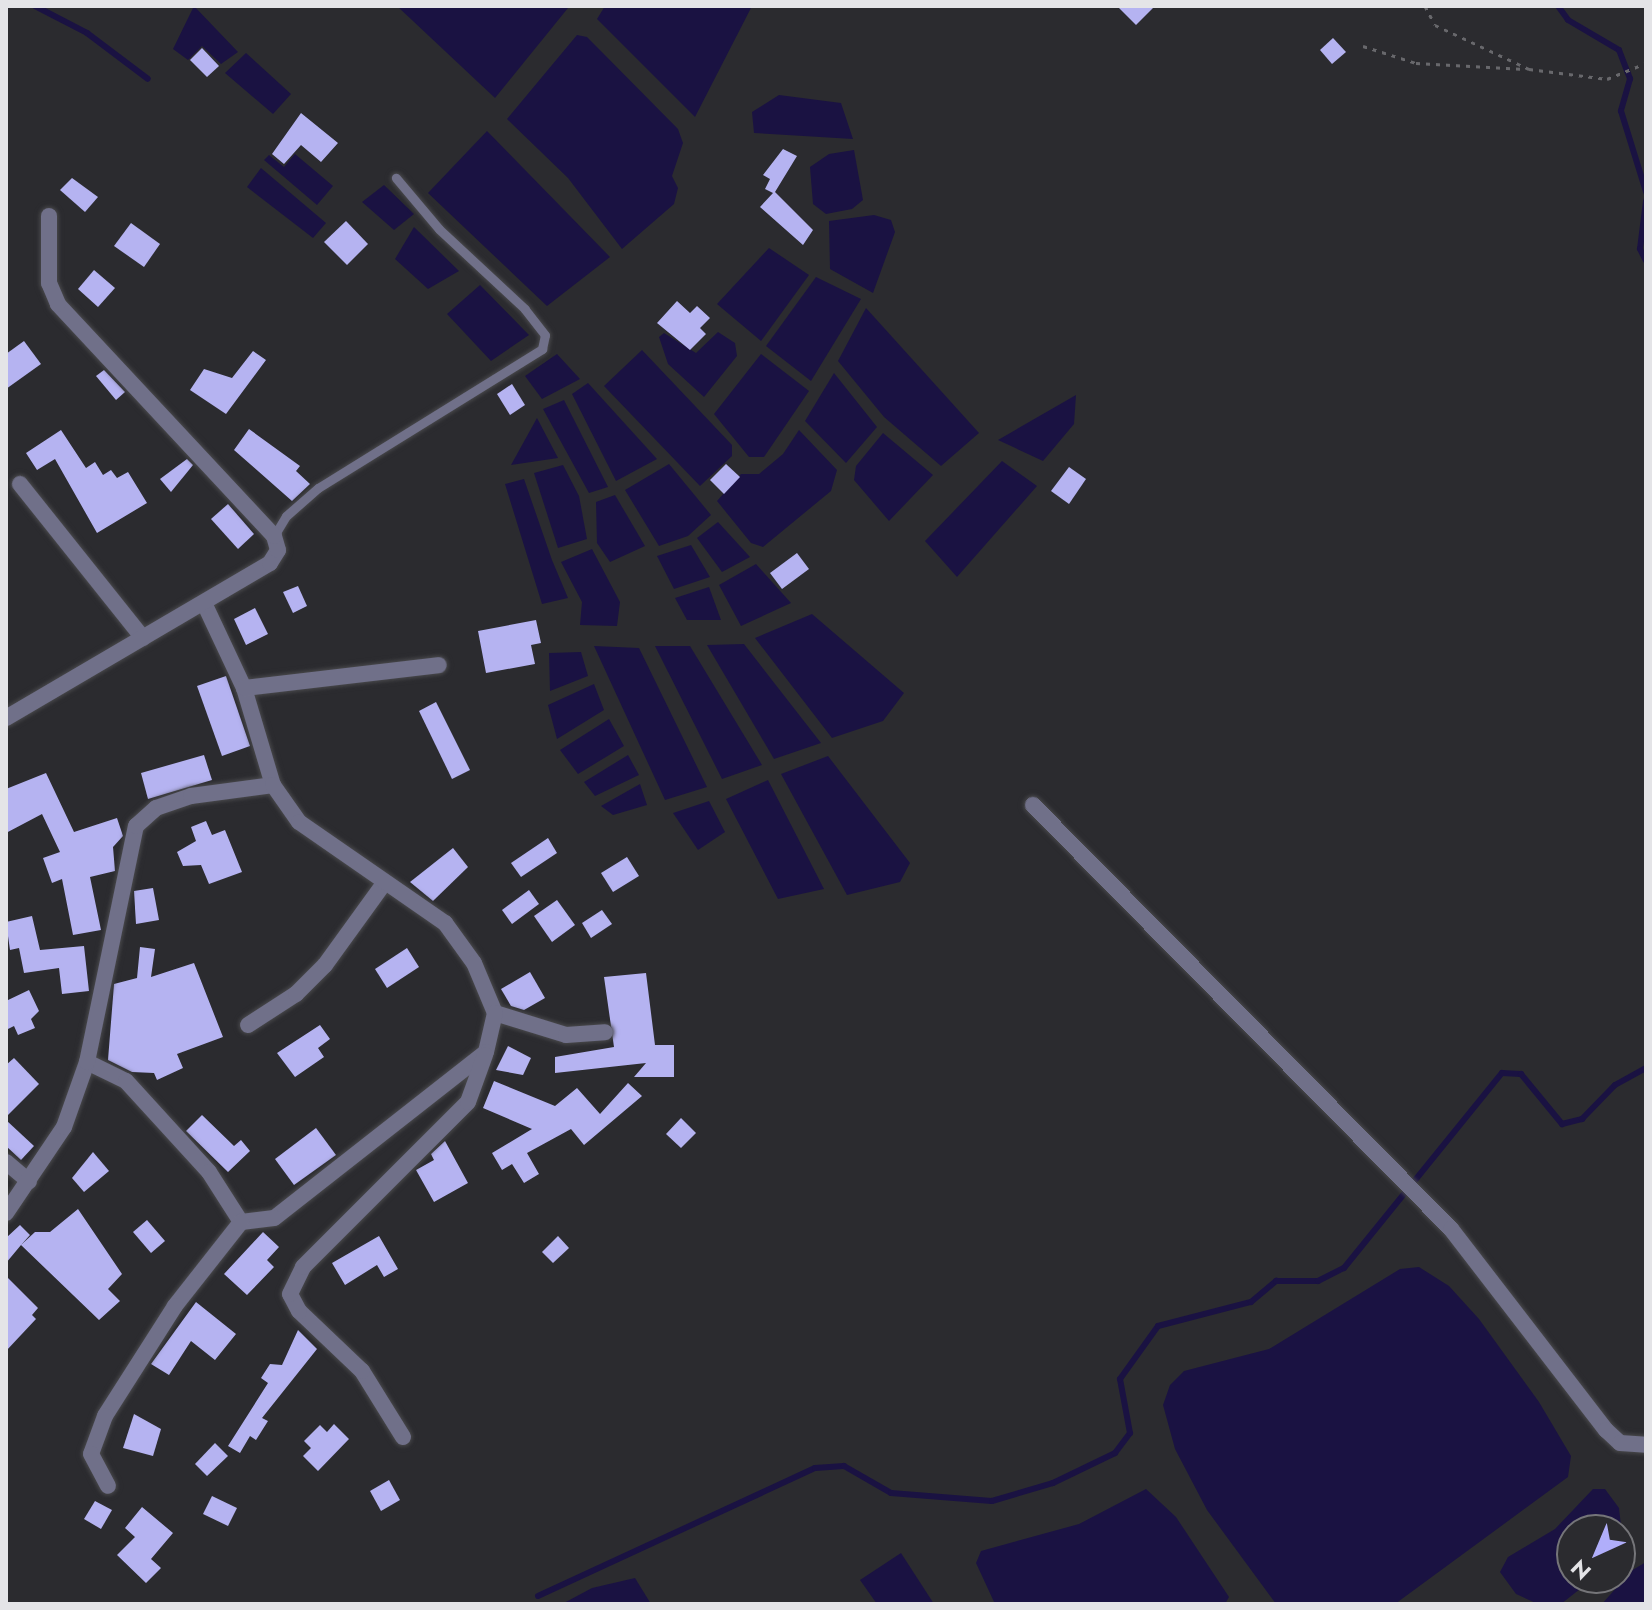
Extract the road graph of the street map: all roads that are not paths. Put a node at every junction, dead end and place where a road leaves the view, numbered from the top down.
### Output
1 (396, 178) dead end
2 (49, 216) dead end
3 (20, 484) dead end
4 (274, 536) junction
5 (204, 603) junction
6 (143, 638) junction
7 (439, 665) dead end
8 (244, 688) junction
9 (6, 718) edge
10 (273, 785) junction
11 (1033, 805) dead end
12 (383, 885) junction
13 (495, 1013) junction
14 (248, 1025) dead end
15 (605, 1032) dead end
16 (486, 1052) junction
17 (87, 1062) junction
18 (6, 1162) edge
19 (29, 1181) junction
20 (6, 1213) edge
21 (241, 1222) junction
22 (403, 1437) dead end
23 (1646, 1445) edge
24 (108, 1486) dead end

1 - 4 lane
2 - 4 street
3 - 6 street
4 - 5 street
5 - 6 street
5 - 8 street
6 - 9 street
7 - 8 street
8 - 10 street
10 - 12 street
10 - 17 street
11 - 23 street
12 - 13 street
12 - 14 street
13 - 15 street
13 - 16 street
16 - 21 street
16 - 22 street
17 - 19 street
17 - 21 street
18 - 19 street
19 - 20 street
21 - 24 street

